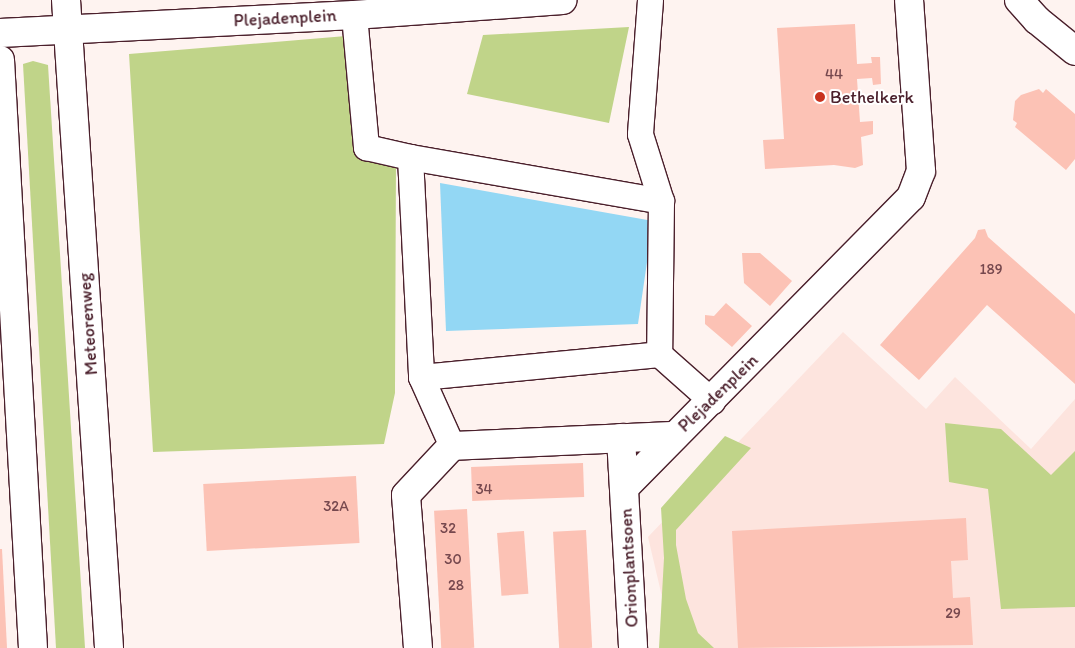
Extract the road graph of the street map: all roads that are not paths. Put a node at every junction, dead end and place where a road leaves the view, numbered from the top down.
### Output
1 (66, 0) edge
2 (562, 0) edge
3 (650, 0) edge
4 (909, 0) edge
5 (1020, 0) edge
6 (354, 15) junction
7 (68, 28) junction
8 (0, 33) edge
9 (1075, 51) edge
10 (0, 60) edge
11 (410, 157) junction
12 (661, 201) junction
13 (659, 354) junction
14 (421, 377) junction
15 (712, 401) junction
16 (674, 436) junction
17 (621, 438) junction
18 (452, 446) junction
19 (625, 487) junction
20 (33, 648) edge
21 (109, 648) edge
22 (418, 648) edge
23 (633, 648) edge

1 - 7 street, Meteorenweg
2 - 6 street, Plejadenplein
3 - 12 street
4 - 15 street, Plejadenplein
5 - 9 street
6 - 7 street, Plejadenplein
6 - 11 street
7 - 8 street, Plejadenplein
7 - 21 street, Meteorenweg
10 - 20 street
11 - 12 street
11 - 14 street
12 - 13 street
13 - 14 street
13 - 15 street
14 - 18 street
15 - 16 street, Plejadenplein
16 - 17 street, Plejadenplein
16 - 19 street, Orionplantsoen
17 - 18 street, Plejadenplein
17 - 19 street, Orionplantsoen
18 - 22 street
19 - 23 street, Orionplantsoen

